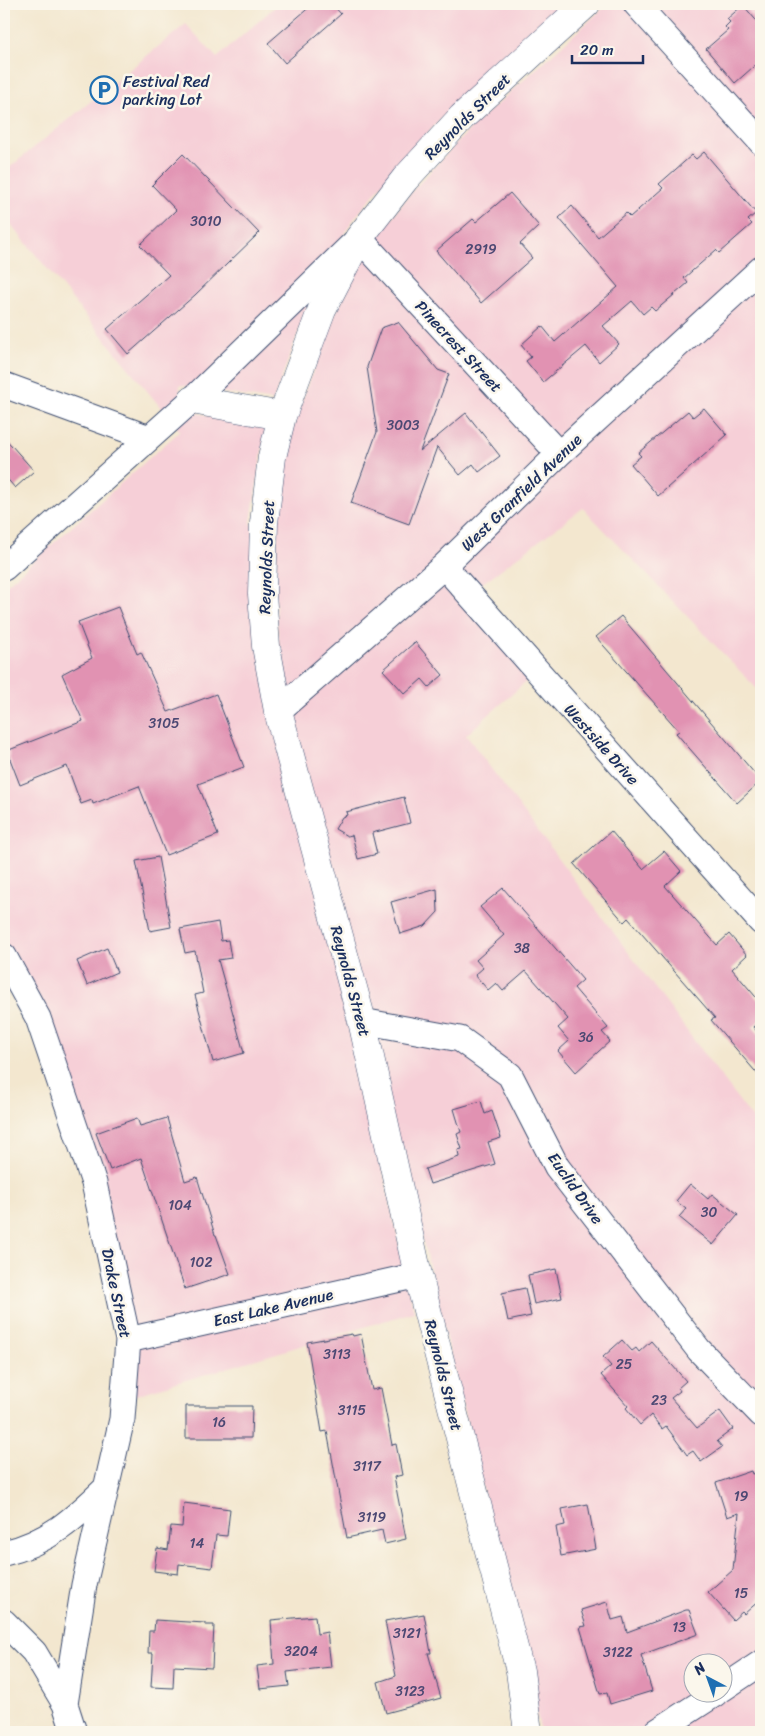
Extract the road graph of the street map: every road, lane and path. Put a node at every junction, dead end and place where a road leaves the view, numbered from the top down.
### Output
1 (586, 4) edge
2 (636, 4) edge
3 (761, 142) edge
4 (359, 238) junction
5 (761, 269) edge
6 (4, 385) edge
7 (192, 400) junction
8 (282, 416) junction
9 (149, 438) junction
10 (559, 454) junction
11 (444, 566) junction
12 (4, 568) edge
13 (278, 711) junction
14 (761, 922) edge
15 (4, 956) edge
16 (362, 1021) junction
17 (418, 1275) junction
18 (128, 1340) junction
19 (761, 1414) edge
20 (106, 1488) junction
21 (4, 1553) edge
22 (4, 1622) edge
23 (761, 1663) edge
24 (732, 1682) edge
25 (64, 1704) junction
26 (699, 1704) edge
27 (74, 1732) edge
28 (528, 1732) edge
29 (656, 1732) edge

1 - 4 main road, Reynolds Street
2 - 3 street
4 - 7 street, Reynolds Street
4 - 8 main road, Reynolds Street
4 - 10 street, Pinecrest Street
5 - 10 street, West Granfield Avenue
6 - 9 street
7 - 8 main road
7 - 9 street, Reynolds Street
8 - 13 main road, Reynolds Street
9 - 12 street, Reynolds Street
10 - 11 street, West Granfield Avenue
11 - 13 street, West Granfield Avenue
11 - 14 street, Westside Drive
13 - 16 main road, Reynolds Street
15 - 18 street, Drake Street
16 - 17 main road, Reynolds Street
16 - 19 street, Euclid Drive
17 - 18 street, East Lake Avenue
17 - 28 main road, Reynolds Street
18 - 20 street, Drake Street
20 - 21 street
20 - 25 street, Drake Street
22 - 25 street
23 - 24 street
25 - 27 street
26 - 29 street

